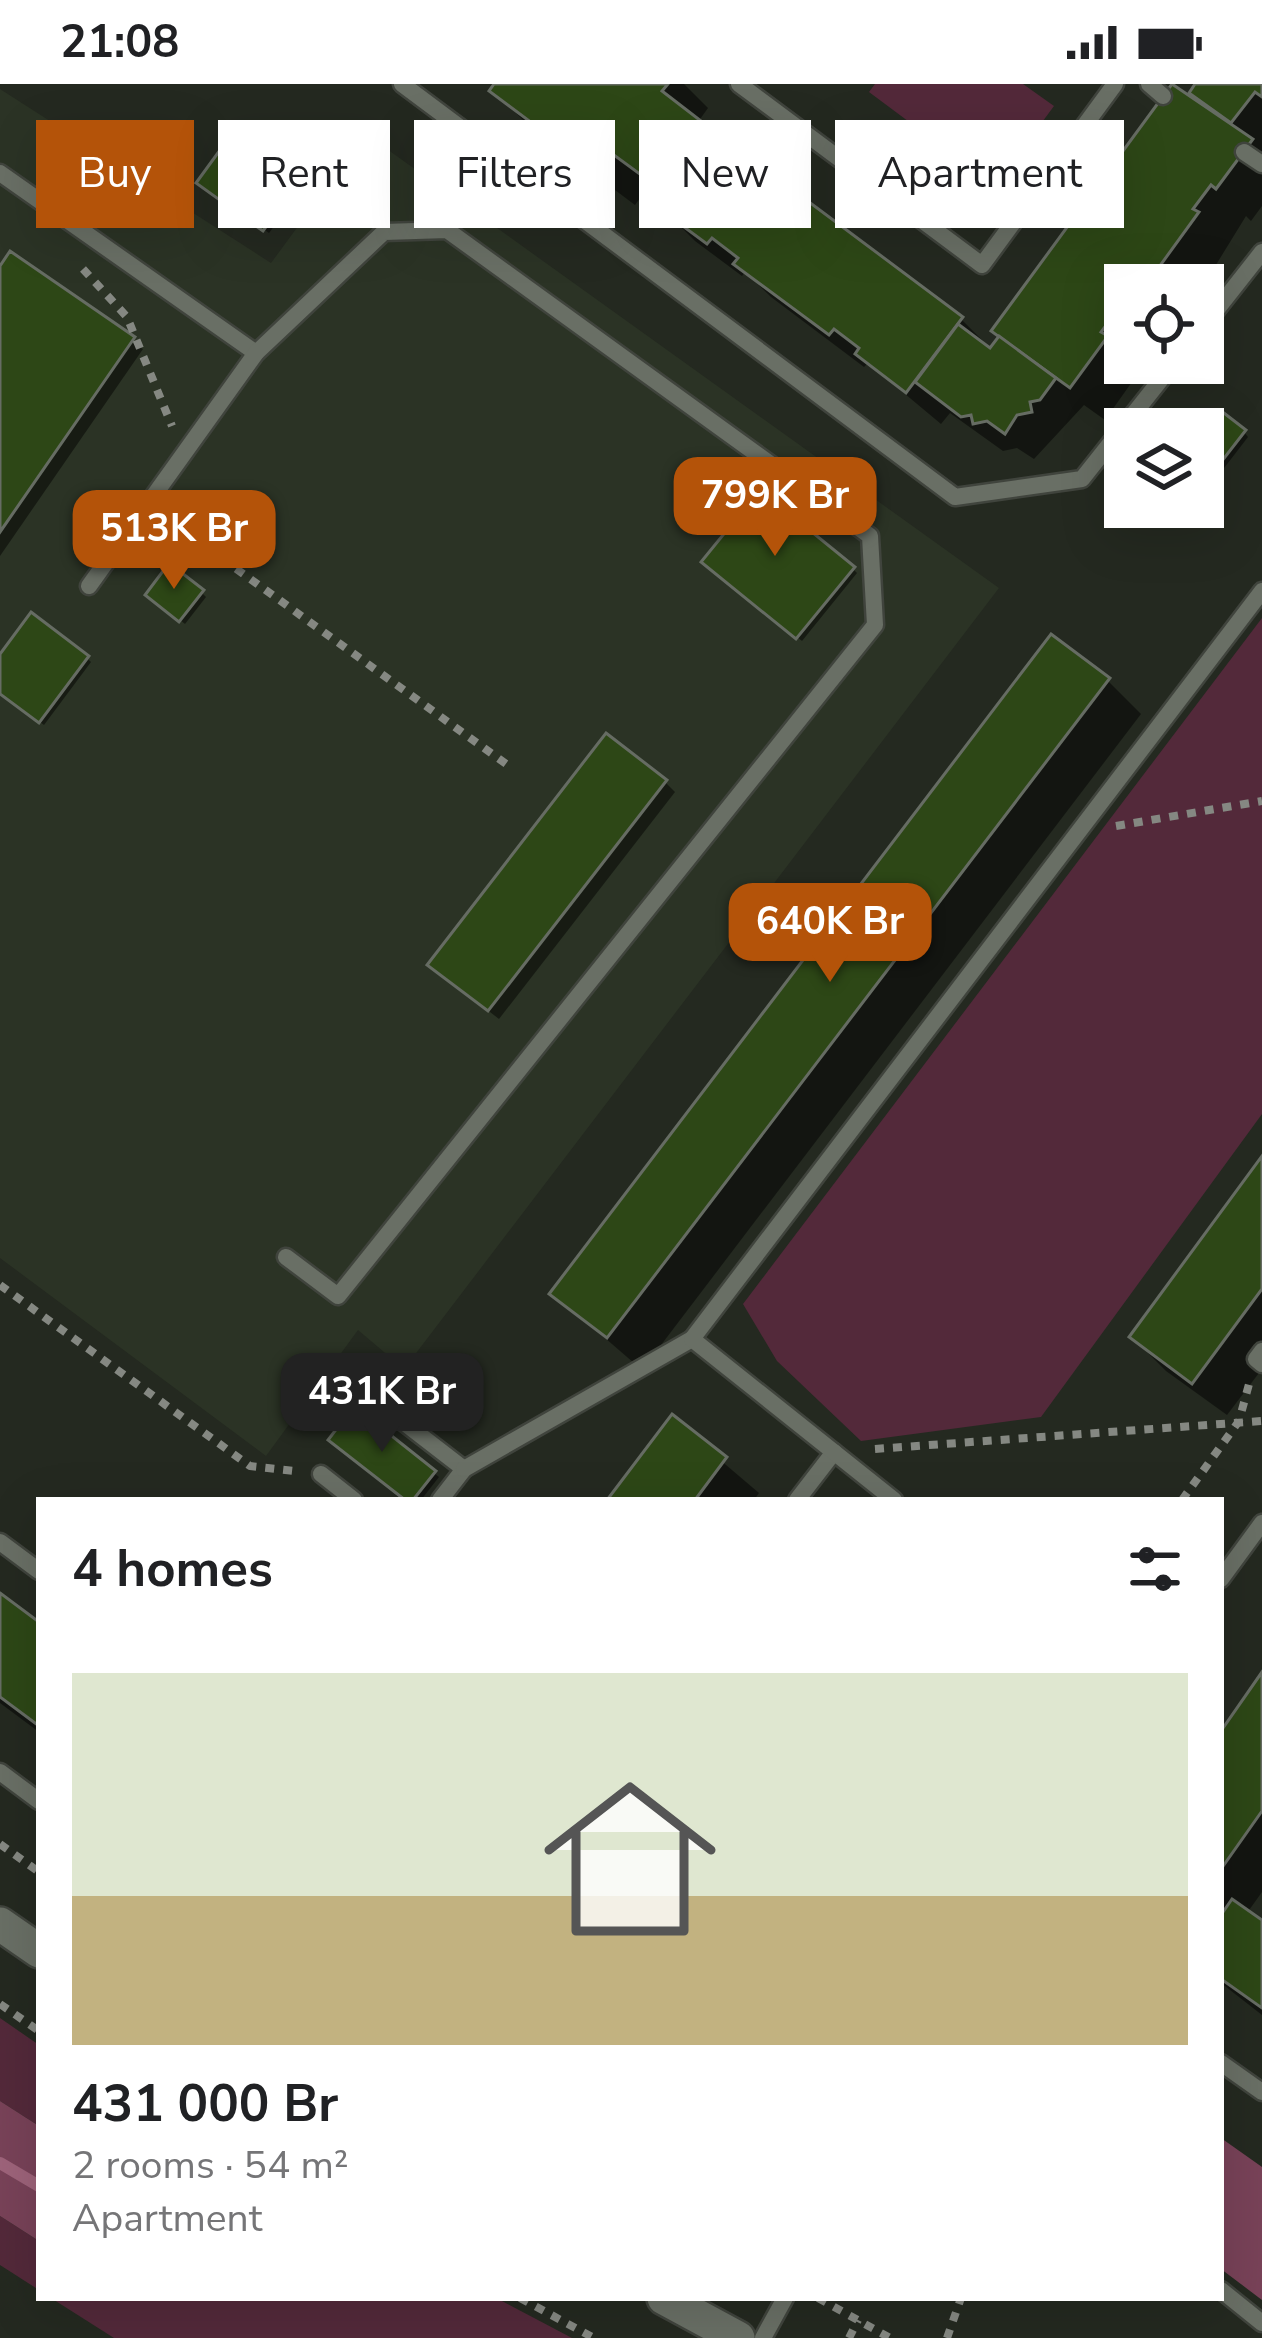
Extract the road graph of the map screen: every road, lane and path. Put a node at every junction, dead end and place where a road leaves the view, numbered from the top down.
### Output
1 (402, 84) edge
2 (739, 84) edge
3 (1115, 84) edge
4 (1244, 152) dead end
5 (1262, 164) edge
6 (0, 173) edge
7 (1262, 252) edge
8 (68, 253) dead end
9 (1224, 300) edge
10 (256, 352) junction
11 (1157, 384) edge
12 (184, 455) junction
13 (89, 586) dead end
14 (1262, 591) edge
15 (513, 769) dead end
16 (1262, 801) edge
17 (1081, 832) junction
18 (286, 1257) dead end
19 (0, 1285) edge
20 (692, 1339) junction
21 (1260, 1358) edge
22 (376, 1401) dead end
23 (1239, 1421) junction
24 (1262, 1421) edge
25 (834, 1452) junction
26 (464, 1469) junction
27 (321, 1474) joint
28 (350, 1497) edge
29 (442, 1497) edge
30 (798, 1497) edge
31 (890, 1497) edge
32 (1184, 1497) edge
33 (1262, 1523) edge
34 (0, 1542) edge
35 (36, 1569) edge
36 (1224, 1575) edge
37 (0, 1772) edge
38 (36, 1799) edge
39 (0, 1844) edge
40 (36, 1870) edge
41 (0, 1924) edge
42 (36, 1949) edge
43 (0, 2004) edge
44 (36, 2029) edge
45 (1224, 2064) edge
46 (1262, 2092) edge
47 (1224, 2292) edge
48 (526, 2301) edge
49 (670, 2301) edge
50 (783, 2301) edge
51 (823, 2301) edge
52 (960, 2301) edge
53 (858, 2320) junction
54 (1262, 2323) edge
55 (594, 2338) edge
56 (738, 2338) edge
57 (763, 2338) edge
58 (849, 2338) edge
59 (890, 2338) edge
60 (947, 2338) edge

1 - 11 lane
2 - 3 lane
4 - 5 lane
6 - 10 lane
7 - 9 lane
8 - 12 path
10 - 12 lane
10 - 18 lane
12 - 13 lane
12 - 15 path
14 - 17 lane
16 - 17 path
17 - 20 lane
19 - 27 path
20 - 25 lane
20 - 26 lane
21 - 23 path
22 - 26 lane
23 - 24 path
23 - 25 path
23 - 32 path
25 - 30 lane
25 - 31 lane
26 - 29 lane
27 - 28 lane
33 - 36 lane
34 - 35 lane
37 - 38 lane
39 - 40 path
41 - 42 street
43 - 44 path
45 - 46 lane
47 - 54 lane
48 - 55 path
49 - 56 street
50 - 57 lane
51 - 53 path
52 - 60 path
53 - 58 path
53 - 59 path

